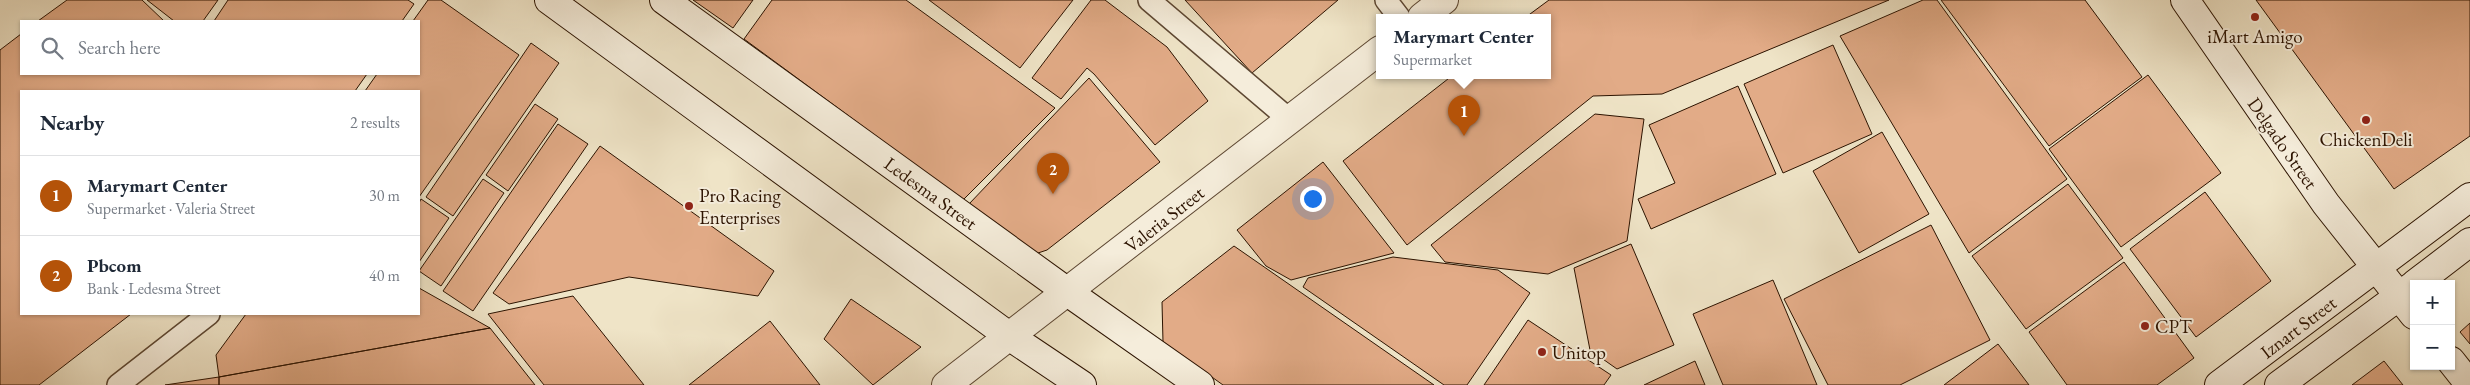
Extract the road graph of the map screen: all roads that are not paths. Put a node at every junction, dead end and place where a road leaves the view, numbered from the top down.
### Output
1 (549, 0) edge
2 (664, 0) edge
3 (1149, 0) edge
4 (1386, 0) edge
5 (1444, 0) edge
6 (2184, 0) edge
7 (1397, 14) edge
8 (1426, 14) edge
9 (1376, 53) edge
10 (1291, 121) junction
11 (2470, 197) edge
12 (2470, 242) edge
13 (2401, 289) edge
14 (1068, 293) junction
15 (208, 315) edge
16 (1009, 336) junction
17 (2455, 366) edge
18 (118, 385) edge
19 (946, 385) edge
20 (1082, 385) edge
21 (1200, 385) edge
22 (2220, 385) edge
23 (2279, 385) edge
24 (2470, 385) edge

1 - 16 main road
2 - 14 main road, Ledesma Street
3 - 10 lane
4 - 7 lane
5 - 8 main road
6 - 13 main road, Delgado Street
9 - 10 main road, Valeria Street
10 - 14 main road, Valeria Street
11 - 13 main road
12 - 13 main road
13 - 22 main road, Iznart Street
13 - 23 main road
14 - 16 main road, Valeria Street
14 - 21 main road, Ledesma Street
15 - 18 lane
16 - 19 main road, Valeria Street
16 - 20 main road
17 - 24 main road

